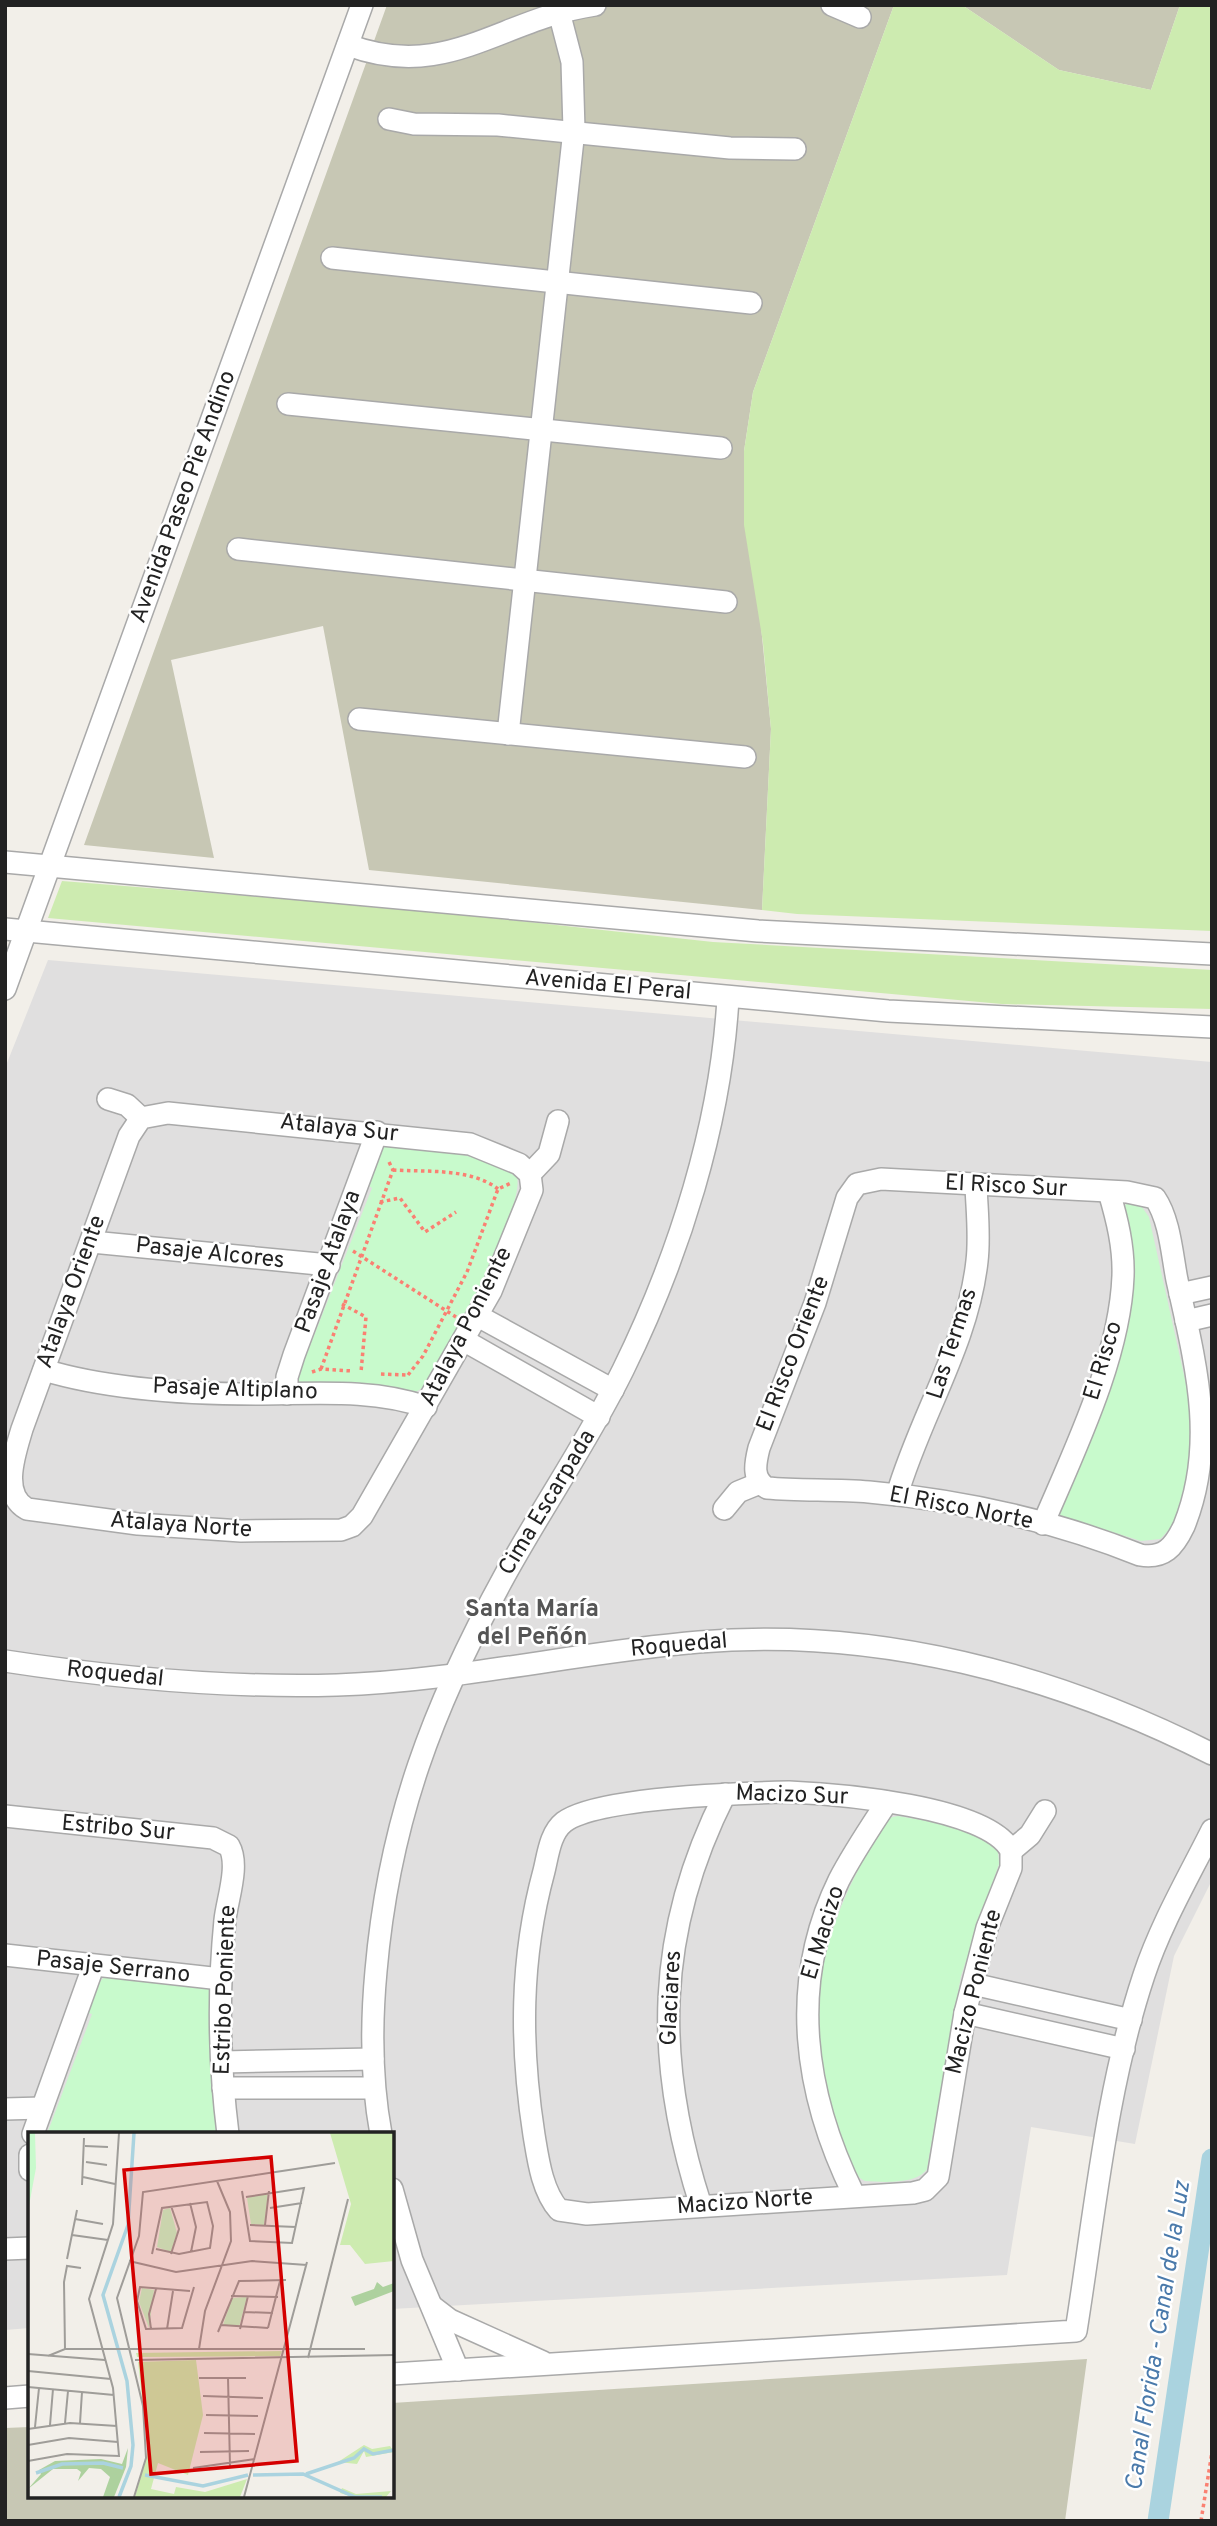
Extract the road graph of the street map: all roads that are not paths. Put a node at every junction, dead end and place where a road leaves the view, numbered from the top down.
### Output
1 (362, 5) edge
2 (595, 5) edge
3 (832, 5) edge
4 (559, 12) junction
5 (860, 17) dead end
6 (348, 45) junction
7 (389, 119) dead end
8 (574, 130) junction
9 (795, 149) dead end
10 (332, 258) dead end
11 (557, 283) junction
12 (751, 303) dead end
13 (288, 404) dead end
14 (541, 430) junction
15 (721, 448) dead end
16 (238, 549) dead end
17 (526, 580) junction
18 (726, 602) dead end
19 (359, 719) dead end
20 (508, 734) junction
21 (746, 757) dead end
22 (5, 862) edge
23 (49, 866) junction
24 (16, 930) edge
25 (1212, 954) edge
26 (5, 989) edge
27 (728, 998) junction
28 (1212, 1027) edge
29 (108, 1099) dead end
30 (141, 1118) junction
31 (558, 1121) dead end
32 (377, 1132) junction
33 (530, 1174) junction
34 (857, 1184) joint
35 (976, 1186) junction
36 (1109, 1192) junction
37 (92, 1242) junction
38 (329, 1265) junction
39 (1212, 1287) edge
40 (1180, 1294) junction
41 (1212, 1315) edge
42 (1186, 1321) junction
43 (471, 1328) junction
44 (44, 1370) junction
45 (613, 1390) junction
46 (286, 1394) junction
47 (426, 1408) junction
48 (599, 1416) junction
49 (760, 1483) junction
50 (897, 1495) junction
51 (10, 1501) edge
52 (724, 1509) dead end
53 (1043, 1524) junction
54 (352, 1526) joint
55 (5, 1661) edge
56 (454, 1676) junction
57 (1212, 1754) edge
58 (725, 1794) junction
59 (887, 1802) junction
60 (1045, 1811) dead end
61 (5, 1816) edge
62 (1212, 1830) edge
63 (229, 1846) joint
64 (1011, 1851) junction
65 (5, 1955) edge
66 (93, 1967) junction
67 (221, 1979) junction
68 (973, 1984) junction
69 (965, 2013) junction
70 (1131, 2020) junction
71 (1124, 2049) junction
72 (373, 2059) junction
73 (222, 2062) junction
74 (223, 2088) junction
75 (374, 2088) junction
76 (42, 2108) junction
77 (5, 2109) edge
78 (34, 2132) edge
79 (228, 2132) edge
80 (381, 2132) edge
81 (931, 2186) joint
82 (854, 2195) junction
83 (394, 2197) edge
84 (701, 2206) junction
85 (559, 2210) joint
86 (28, 2248) edge
87 (5, 2249) edge
88 (433, 2307) junction
89 (549, 2364) junction
90 (458, 2370) junction
91 (394, 2374) edge
92 (28, 2396) edge
93 (5, 2398) edge

1 - 6 street, Avenida Paseo Pie Andino
2 - 4 street
3 - 5 street
4 - 6 street
4 - 8 street
6 - 23 street, Avenida Paseo Pie Andino
7 - 8 street
8 - 9 street
8 - 11 street
10 - 11 street
11 - 12 street
11 - 14 street
13 - 14 street
14 - 15 street
14 - 17 street
16 - 17 street
17 - 18 street
17 - 20 street
19 - 20 street
20 - 21 street
22 - 23 street
23 - 24 street, Avenida Paseo Pie Andino
23 - 25 street
24 - 26 street, Avenida Paseo Pie Andino
24 - 27 street, Avenida El Peral
27 - 28 street, Avenida El Peral
27 - 45 street, Cima Escarpada
29 - 30 street
30 - 32 street, Atalaya Sur
30 - 37 street, Atalaya Oriente
31 - 33 street, Atalaya Poniente
32 - 33 street, Atalaya Sur
32 - 38 street, Pasaje Atalaya
33 - 43 street, Atalaya Poniente
34 - 35 street, El Risco Sur
34 - 49 street, El Risco Oriente
35 - 36 street, El Risco Sur
35 - 50 street, Las Termas
36 - 40 street, El Risco Sur
36 - 53 street, El Risco
37 - 38 street, Pasaje Alcores
37 - 44 street, Atalaya Oriente
38 - 46 street, Pasaje Atalaya
39 - 40 street
40 - 42 street
41 - 42 street
42 - 53 street, El Risco Norte
43 - 45 street
43 - 47 street, Atalaya Poniente
43 - 48 street
44 - 46 street, Pasaje Altiplano
44 - 51 street, Atalaya Oriente
45 - 48 street, Cima Escarpada
46 - 47 street, Pasaje Altiplano
47 - 54 street, Atalaya Poniente
48 - 56 street, Cima Escarpada
49 - 50 street, El Risco Norte
49 - 52 street
50 - 53 street, El Risco Norte
51 - 54 street, Atalaya Norte
55 - 56 street, Roquedal
56 - 57 street, Roquedal
56 - 72 street, Cima Escarpada
58 - 59 street, Macizo Sur
58 - 84 street, Glaciares
58 - 85 street, Macizo Sur
59 - 64 street, Macizo Sur
59 - 82 street, El Macizo
60 - 64 street
61 - 63 street, Estribo Sur
62 - 70 street
63 - 67 street, Estribo Poniente
64 - 68 street, Macizo Poniente
65 - 66 street, Pasaje Serrano
66 - 67 street, Pasaje Serrano
66 - 76 street
67 - 73 street, Estribo Poniente
68 - 69 street, Macizo Poniente
68 - 70 street
69 - 71 street
69 - 81 street, Macizo Poniente
70 - 71 street
71 - 89 street
72 - 73 street
72 - 75 street, Cima Escarpada
73 - 74 street, Estribo Poniente
74 - 75 street
74 - 79 street, Estribo Poniente
75 - 80 street, Cima Escarpada
76 - 77 street
76 - 78 street
81 - 82 street, Macizo Norte
82 - 84 street, Macizo Norte
83 - 88 street
84 - 85 street, Macizo Norte
86 - 87 street
88 - 89 street
88 - 90 street
89 - 90 street
90 - 91 street
92 - 93 street

